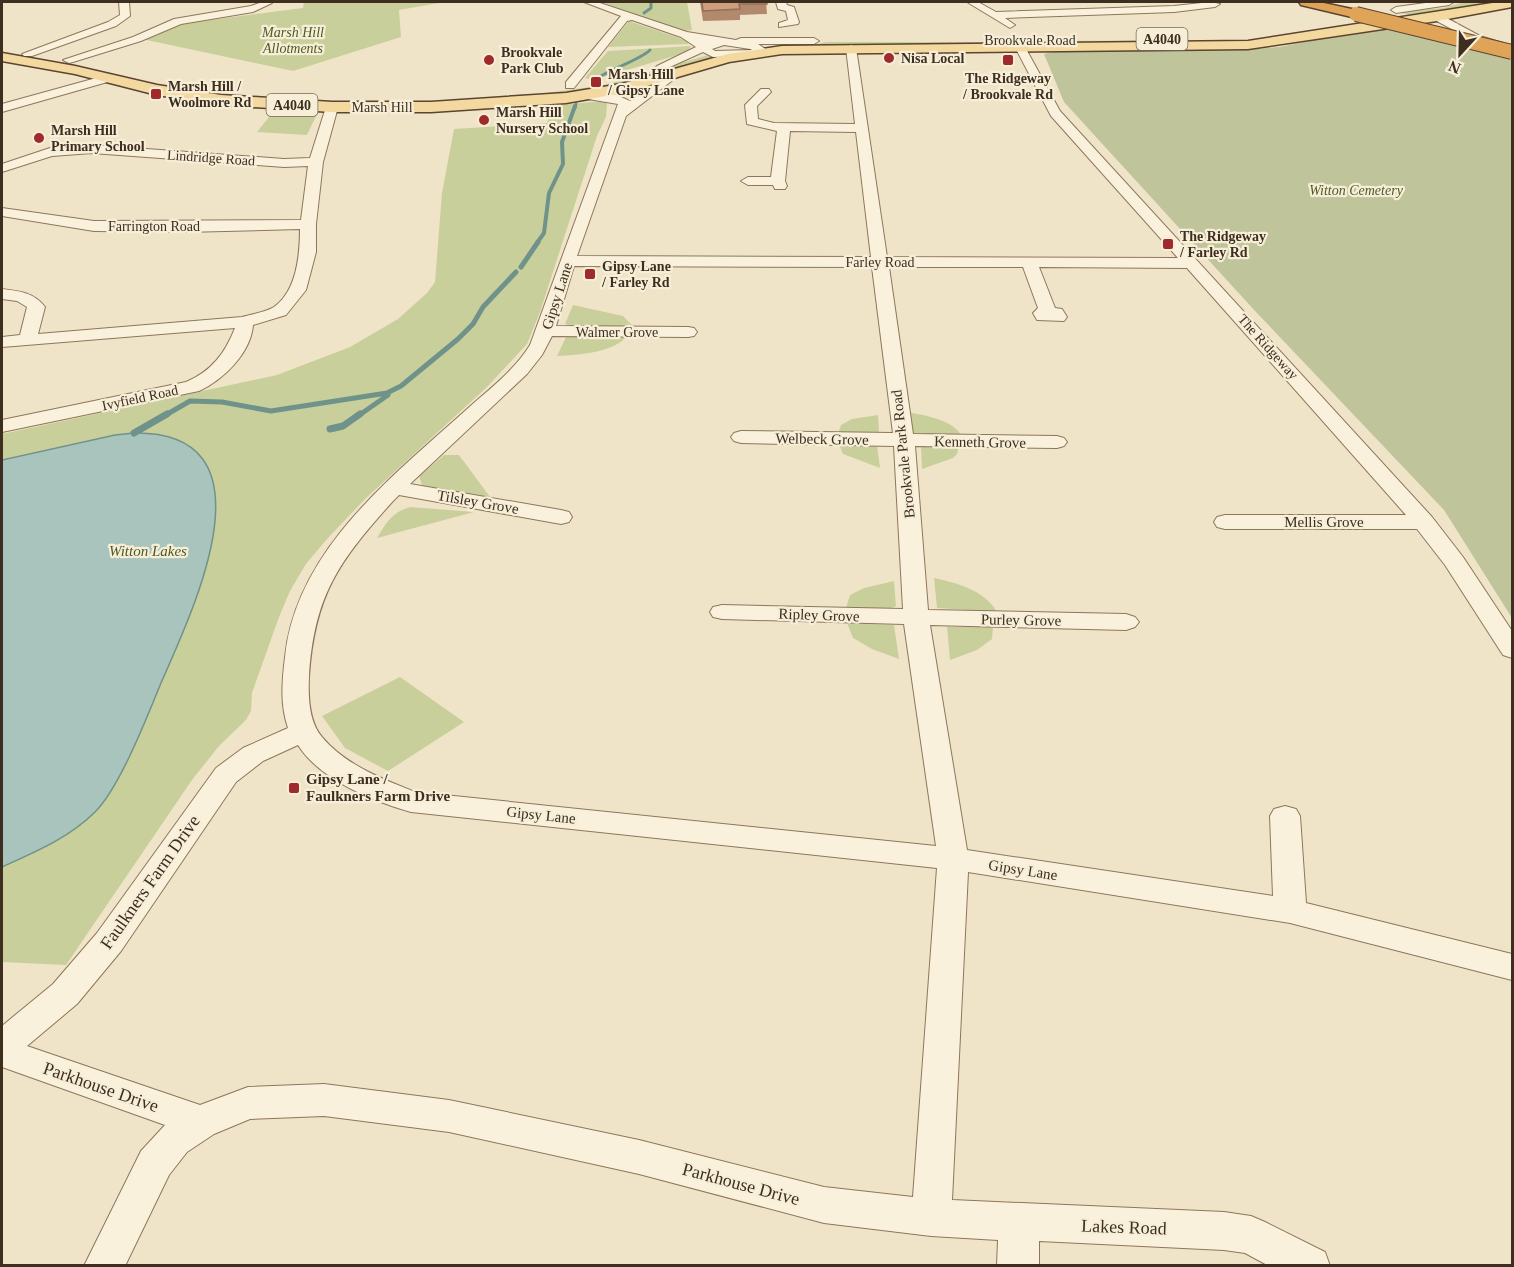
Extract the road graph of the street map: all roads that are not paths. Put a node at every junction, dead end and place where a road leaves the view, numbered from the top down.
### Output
1 (124, 2) edge
2 (589, 2) edge
3 (782, 2) edge
4 (972, 2) edge
5 (1096, 2) edge
6 (1305, 2) edge
7 (1332, 2) edge
8 (1449, 2) edge
9 (267, 3) edge
10 (1512, 3) edge
11 (1215, 4) edge
12 (1107, 10) junction
13 (1396, 10) dead end
14 (996, 15) junction
15 (632, 17) junction
16 (1437, 17) junction
17 (1381, 26) junction
18 (685, 35) junction
19 (782, 40) junction
20 (728, 41) junction
21 (814, 41) junction
22 (1019, 44) junction
23 (1512, 46) edge
24 (851, 48) junction
25 (757, 49) junction
26 (2, 50) edge
27 (706, 50) junction
28 (28, 54) junction
29 (1512, 54) edge
30 (2, 57) edge
31 (69, 60) junction
32 (669, 70) junction
33 (126, 73) junction
34 (107, 79) junction
35 (570, 85) dead end
36 (586, 95) junction
37 (766, 95) dead end
38 (332, 106) junction
39 (2, 108) edge
40 (620, 114) junction
41 (784, 127) junction
42 (863, 128) junction
43 (316, 162) junction
44 (2, 168) edge
45 (748, 181) dead end
46 (2, 212) edge
47 (308, 224) junction
48 (568, 261) junction
49 (879, 262) junction
50 (1029, 263) junction
51 (1192, 263) junction
52 (2, 294) edge
53 (1048, 311) dead end
54 (243, 322) junction
55 (547, 331) junction
56 (688, 332) dead end
57 (28, 339) junction
58 (2, 342) edge
59 (2, 426) edge
60 (741, 437) dead end
61 (904, 441) junction
62 (1057, 442) dead end
63 (395, 488) junction
64 (561, 517) dead end
65 (1225, 522) dead end
66 (1424, 522) junction
67 (722, 612) dead end
68 (916, 618) junction
69 (1126, 622) dead end
70 (1512, 650) edge
71 (306, 732) junction
72 (1285, 816) dead end
73 (954, 859) junction
74 (1290, 911) junction
75 (1512, 968) edge
76 (2, 1046) edge
77 (2, 1052) edge
78 (201, 1122) junction
79 (931, 1218) junction
80 (1018, 1222) junction
81 (104, 1266) edge
82 (1018, 1266) edge
83 (1310, 1266) edge

1 - 28 street
2 - 15 street
3 - 19 street
4 - 14 street
5 - 12 street
6 - 29 highway, bridge
7 - 23 highway
8 - 13 street
9 - 31 street
10 - 16 main road, Brookvale Road / A4040
11 - 12 street
12 - 14 street
14 - 22 street, The Ridgeway
15 - 18 street
15 - 35 street
16 - 17 main road, Brookvale Road / A4040
16 - 23 street
17 - 22 main road, Brookvale Road / A4040
17 - 29 street
18 - 20 street
18 - 27 street
19 - 20 street
19 - 21 street
20 - 25 street
20 - 27 street
21 - 22 main road, Brookvale Road / A4040
21 - 25 main road, Brookvale Road / A4040
22 - 24 main road, Brookvale Road / A4040
22 - 51 street, The Ridgeway
24 - 25 main road, Brookvale Road / A4040
24 - 42 street, Brookvale Park Road
25 - 27 main road, Marsh Hill / A4040
25 - 32 main road, Marsh Hill / A4040
26 - 28 main road, Marsh Hill / A4040
27 - 32 main road, Marsh Hill / A4040
28 - 31 main road, Marsh Hill / A4040
30 - 34 main road, Marsh Hill / A4040
31 - 33 main road, Marsh Hill / A4040
32 - 33 main road, Marsh Hill / A4040
32 - 36 main road, Marsh Hill / A4040
32 - 40 street
33 - 34 main road
34 - 38 main road, Marsh Hill / A4040
34 - 39 street
36 - 38 main road, Marsh Hill / A4040
36 - 40 street
37 - 41 street
38 - 43 street
40 - 48 street, Gipsy Lane
41 - 42 street
41 - 45 street
42 - 49 street, Brookvale Park Road
43 - 44 street, Lindridge Road
43 - 47 street
46 - 47 street, Farrington Road
47 - 54 street
48 - 49 street, Farley Road
48 - 55 street, Gipsy Lane
49 - 50 street, Farley Road
49 - 61 street, Brookvale Park Road
50 - 51 street, Farley Road
50 - 53 street
51 - 66 street, The Ridgeway
52 - 57 street
54 - 57 street
54 - 59 street, Ivyfield Road
55 - 56 street, Walmer Grove
55 - 63 street, Gipsy Lane
57 - 58 street
60 - 61 street, Welbeck Grove
61 - 62 street, Kenneth Grove
61 - 68 street, Brookvale Park Road
63 - 64 street, Tilsley Grove
63 - 71 street, Gipsy Lane
65 - 66 street, Mellis Grove
66 - 70 street, The Ridgeway
67 - 68 street, Ripley Grove
68 - 69 street, Purley Grove
68 - 73 street, Brookvale Park Road
71 - 73 street, Gipsy Lane
71 - 76 street, Faulkners Farm Drive
72 - 74 street
73 - 74 street, Gipsy Lane
73 - 79 street
74 - 75 street, Gipsy Lane
77 - 78 street, Parkhouse Drive
78 - 79 street, Parkhouse Drive
78 - 81 street, Parkhouse Drive
79 - 80 street, Lakes Road
80 - 82 street
80 - 83 street, Lakes Road

